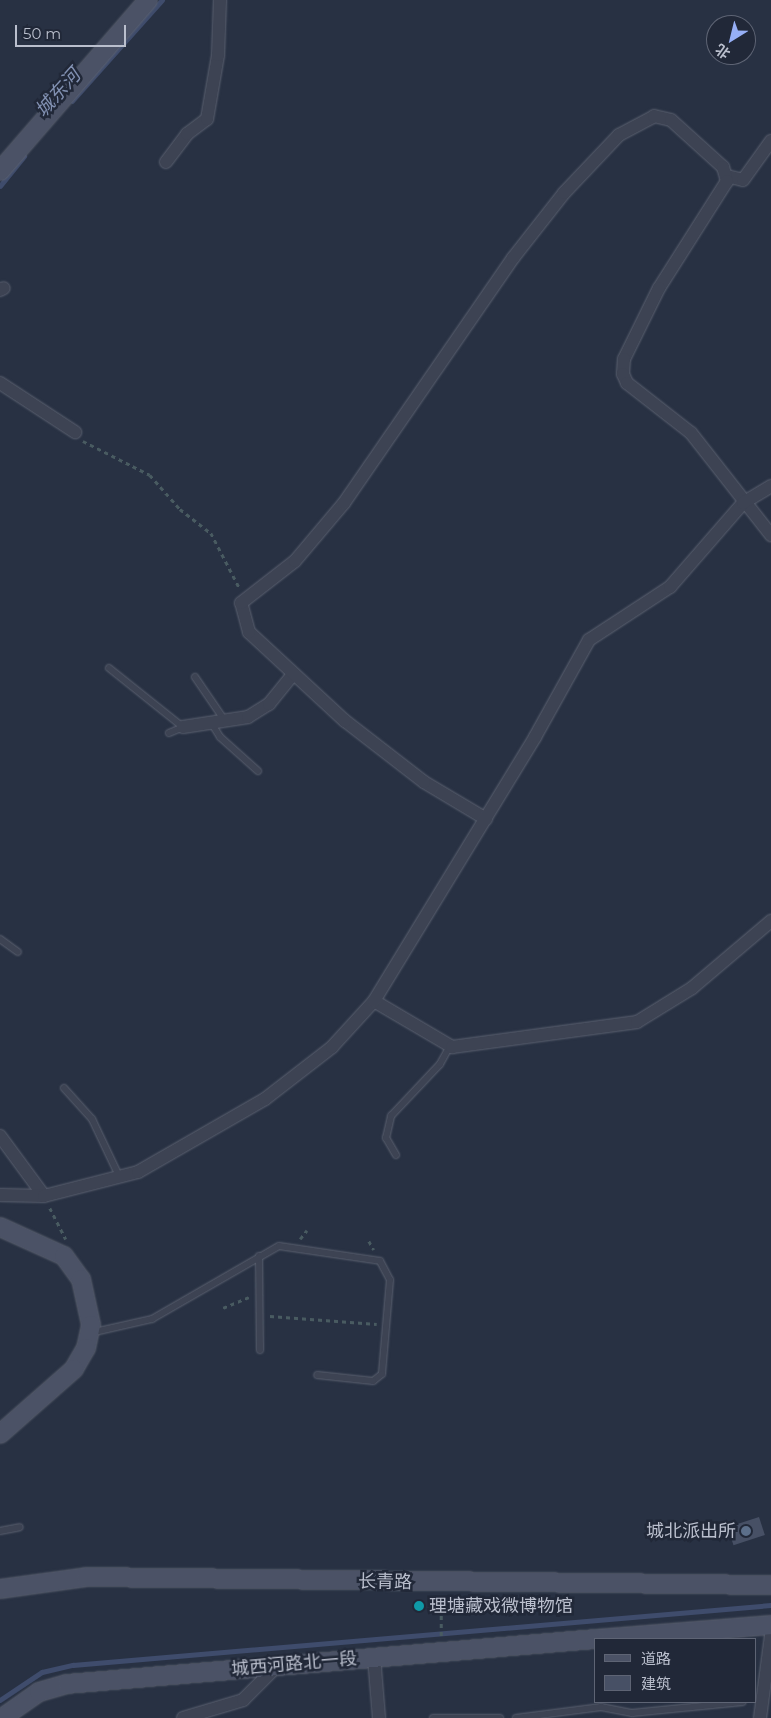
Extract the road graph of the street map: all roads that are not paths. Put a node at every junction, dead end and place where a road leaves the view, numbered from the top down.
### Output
1 (148, 0) edge
2 (220, 0) edge
3 (771, 141) edge
4 (166, 162) dead end
5 (0, 171) edge
6 (727, 176) junction
7 (0, 384) edge
8 (75, 432) road end
9 (771, 486) edge
10 (743, 503) junction
11 (771, 535) edge
12 (109, 668) dead end
13 (293, 674) junction
14 (195, 677) dead end
15 (219, 723) junction
16 (183, 727) junction
17 (169, 733) dead end
18 (258, 771) dead end
19 (486, 819) junction
20 (771, 921) edge
21 (0, 939) edge
22 (18, 952) dead end
23 (374, 1001) junction
24 (450, 1046) junction
25 (64, 1088) dead end
26 (0, 1136) edge
27 (396, 1155) dead end
28 (120, 1179) junction
29 (0, 1195) edge
30 (44, 1196) junction
31 (0, 1227) edge
32 (259, 1256) junction
33 (90, 1333) junction
34 (260, 1350) dead end
35 (317, 1376) dead end
36 (0, 1434) edge
37 (20, 1527) dead end
38 (0, 1532) edge
39 (771, 1585) edge
40 (0, 1589) edge
41 (771, 1625) edge
42 (771, 1636) edge
43 (608, 1638) edge
44 (594, 1639) edge
45 (374, 1657) junction
46 (277, 1666) junction
47 (758, 1700) edge
48 (732, 1703) edge
49 (2, 1718) edge
50 (183, 1718) edge
51 (379, 1718) edge
52 (433, 1718) edge
53 (500, 1718) edge
54 (516, 1718) edge
55 (760, 1718) edge

1 - 5 street
2 - 4 street
3 - 6 street
6 - 10 street
6 - 13 street
7 - 8 street
9 - 10 street
10 - 11 street
10 - 19 street
12 - 16 lane
13 - 15 street
13 - 19 street
14 - 15 lane
15 - 16 street
15 - 18 lane
16 - 17 lane
19 - 23 street
20 - 24 street
21 - 22 lane
23 - 24 street
23 - 28 street
24 - 27 lane
25 - 28 lane
26 - 30 street
28 - 30 street
29 - 30 street
31 - 33 street
32 - 33 lane
32 - 34 lane
32 - 35 lane
33 - 36 street
37 - 38 lane
39 - 40 street, 长青路
41 - 43 street, 城西河路北一段
42 - 47 street
44 - 45 street, 城西河路北一段
45 - 46 street, 城西河路北一段
45 - 51 street
46 - 49 street, 城西河路北一段
46 - 50 street
47 - 55 street
48 - 54 lane
52 - 53 lane

